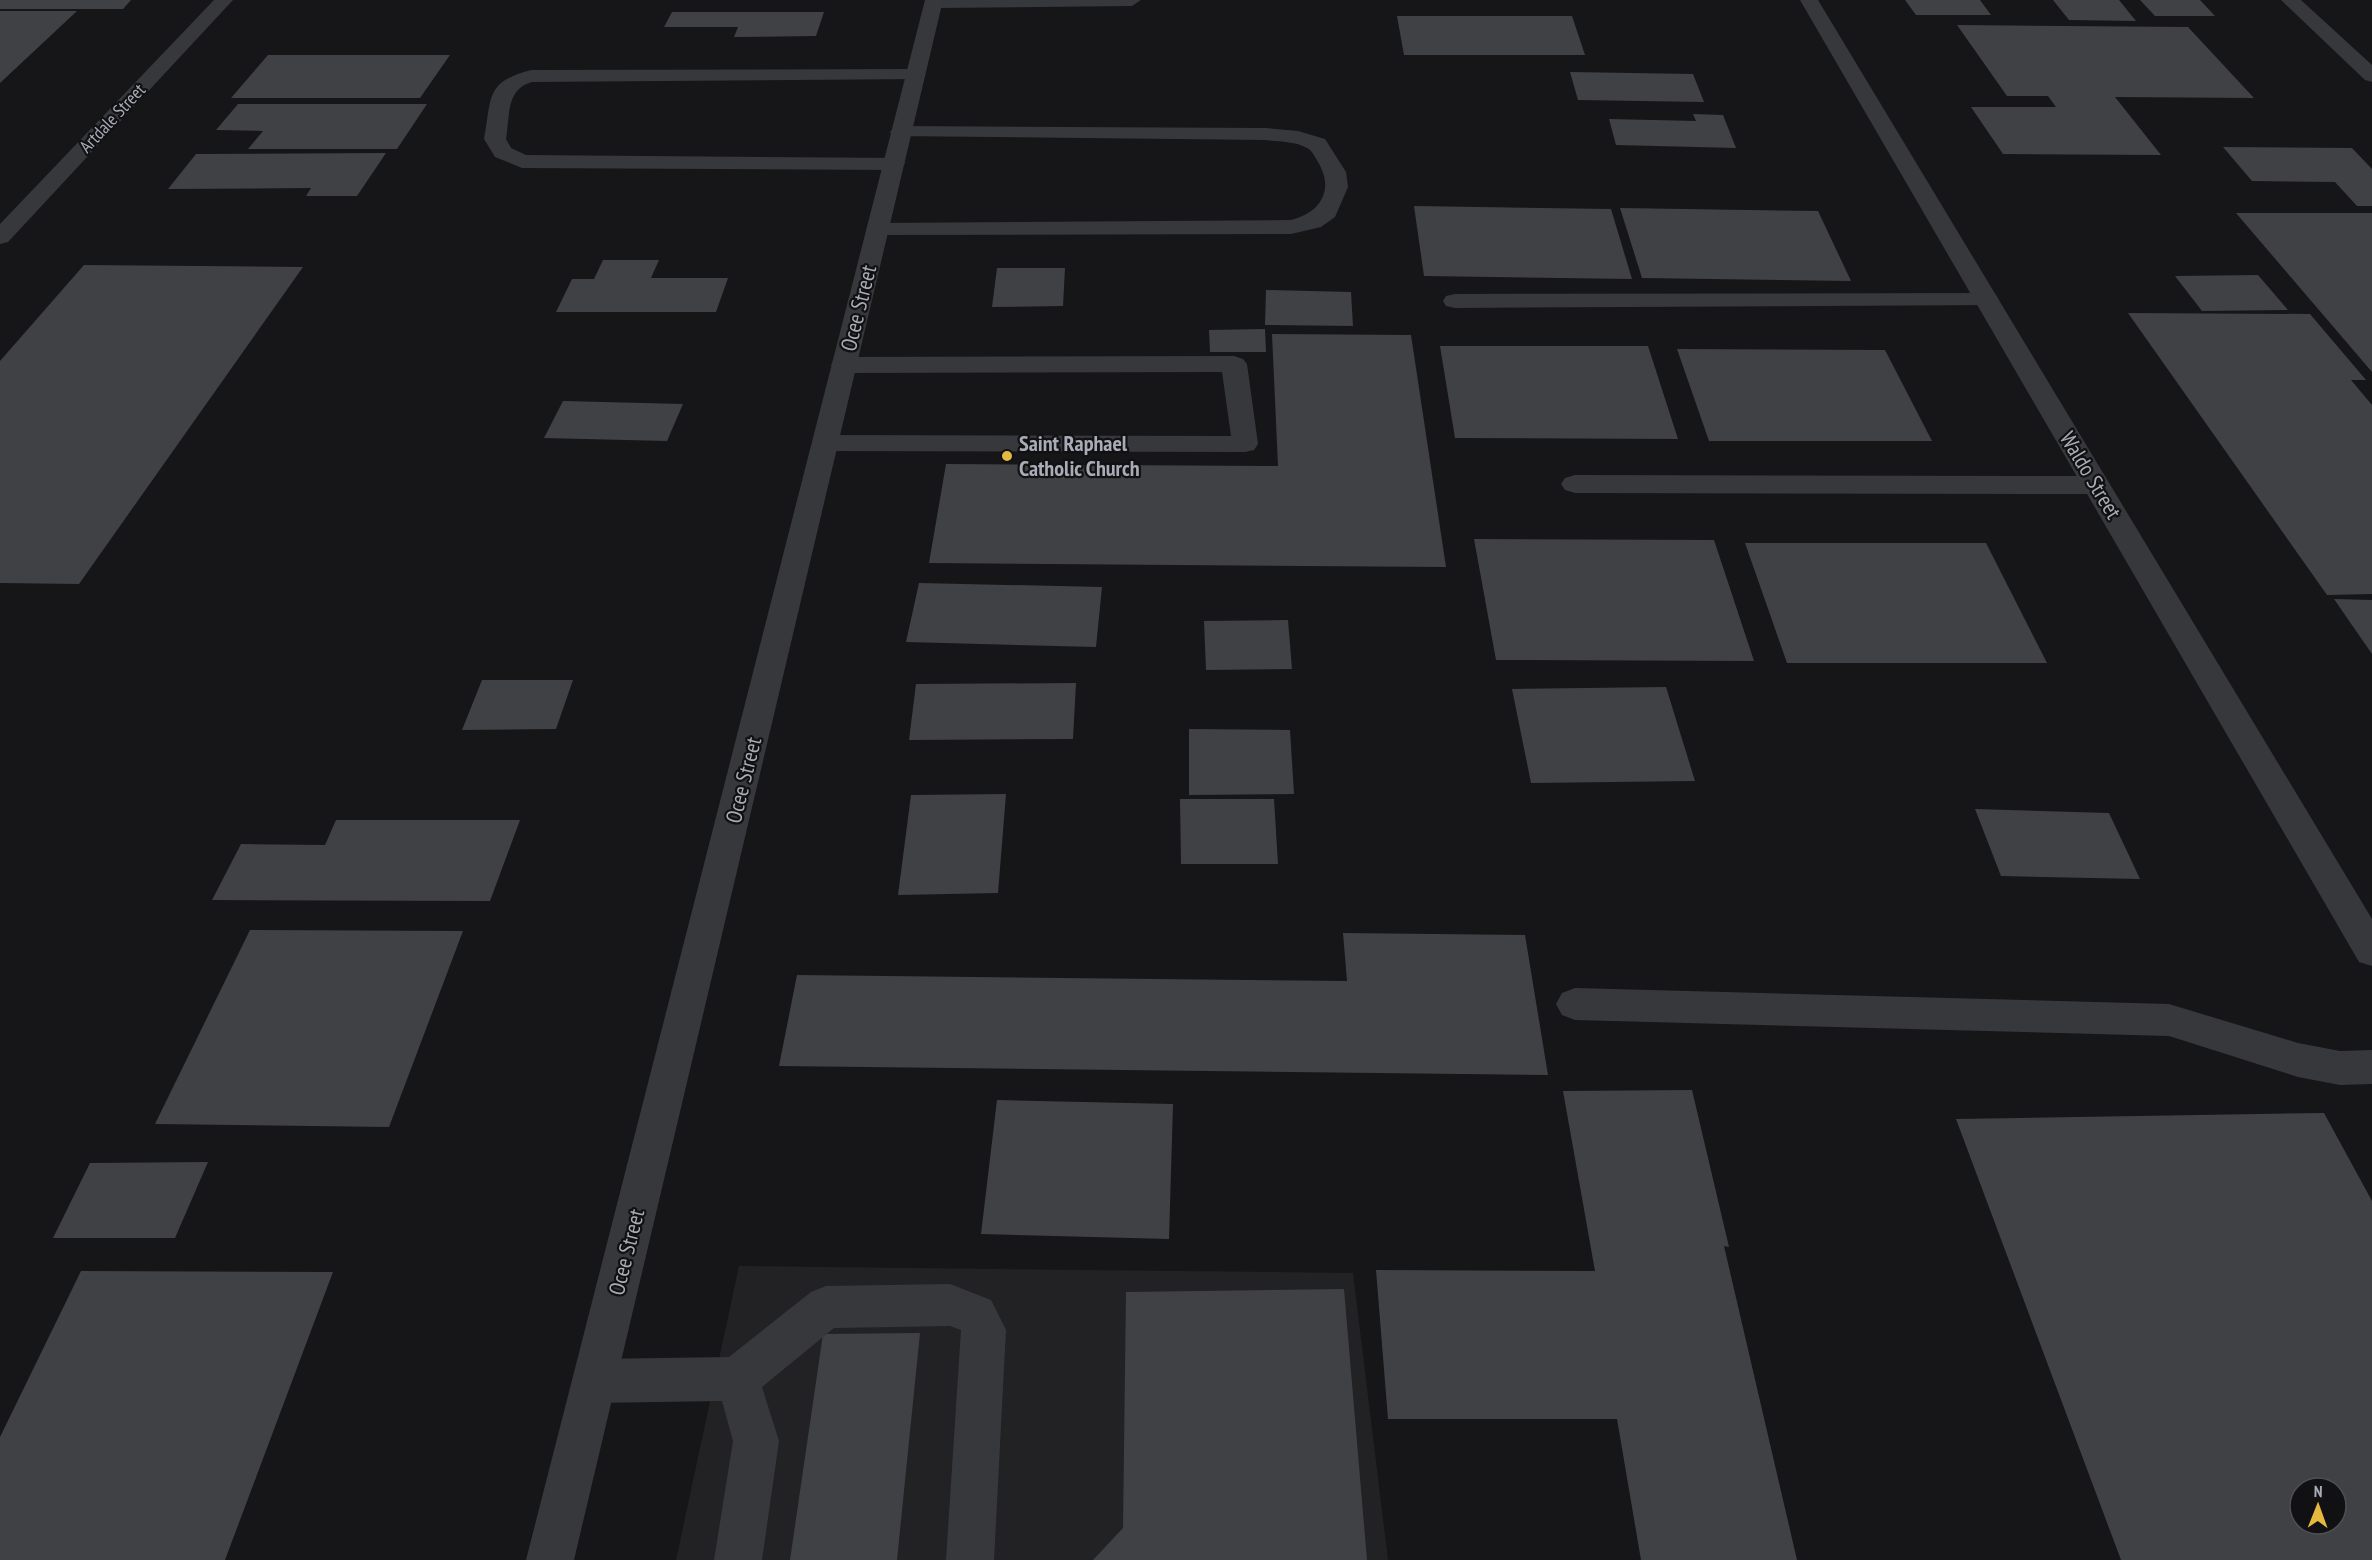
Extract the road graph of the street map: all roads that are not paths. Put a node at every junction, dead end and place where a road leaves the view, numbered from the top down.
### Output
1 (224, 0) edge
2 (1132, 0) edge
3 (1809, 0) edge
4 (2290, 0) edge
5 (934, 1) edge
6 (915, 75) junction
7 (2372, 76) edge
8 (901, 132) junction
9 (894, 163) junction
10 (877, 230) junction
11 (0, 237) edge
12 (1987, 300) junction
13 (1455, 301) dead end
14 (844, 365) junction
15 (826, 443) junction
16 (1575, 484) dead end
17 (2096, 485) junction
18 (2372, 951) edge
19 (1575, 1004) dead end
20 (2372, 1067) edge
21 (737, 1379) junction
22 (594, 1381) junction
23 (550, 1560) edge
24 (738, 1560) edge
25 (970, 1560) edge

1 - 11 street, Artdale Street
2 - 5 street
3 - 12 street, Waldo Street
4 - 7 street
5 - 6 street, Ocee Street
6 - 8 street, Ocee Street
6 - 9 street
8 - 9 street, Ocee Street
8 - 10 street
9 - 10 street, Ocee Street
10 - 14 street, Ocee Street
12 - 13 street
12 - 17 street, Waldo Street
14 - 15 street, Ocee Street
14 - 15 street
15 - 22 street, Ocee Street
16 - 17 street
17 - 18 street, Waldo Street
19 - 20 street
21 - 22 street
21 - 24 street
21 - 25 street
22 - 23 street, Ocee Street

